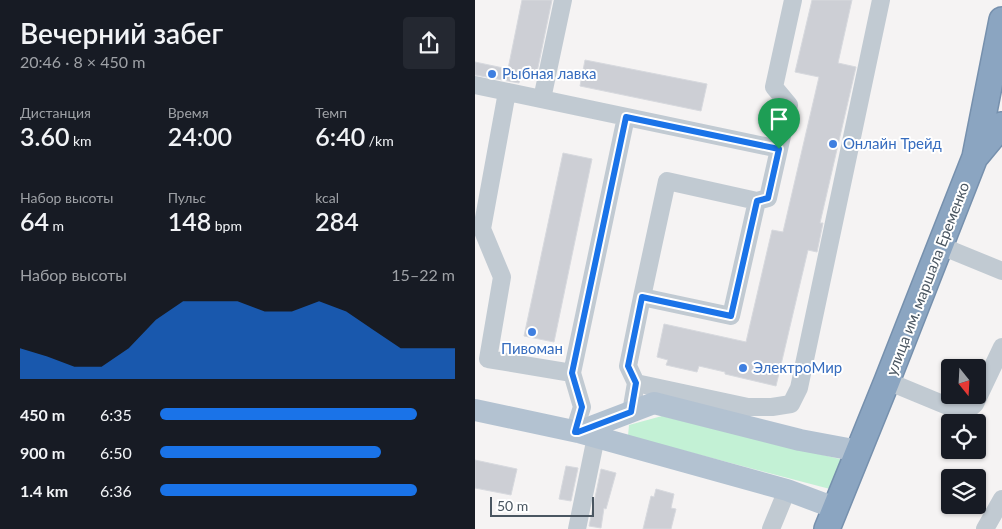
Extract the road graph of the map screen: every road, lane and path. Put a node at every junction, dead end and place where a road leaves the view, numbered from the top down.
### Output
1 (563, 0) edge
2 (793, 0) edge
3 (881, 0) edge
4 (1002, 20) edge
5 (475, 85) edge
6 (507, 92) junction
7 (542, 99) junction
8 (626, 117) junction
9 (1002, 125) edge
10 (779, 149) junction
11 (975, 157) junction
12 (757, 201) junction
13 (941, 246) junction
14 (1002, 271) edge
15 (642, 297) junction
16 (1002, 347) edge
17 (482, 361) edge
18 (572, 373) junction
19 (887, 381) junction
20 (636, 383) junction
21 (475, 410) edge
22 (631, 412) junction
23 (583, 434) junction
24 (859, 451) junction
25 (787, 490) junction
26 (1002, 499) edge
27 (831, 518) edge
28 (577, 529) edge
29 (771, 529) edge
30 (985, 529) edge

1 - 7 street
2 - 10 street
3 - 20 street
4 - 11 highway, улица им. маршала Еременко
5 - 6 street
6 - 7 street
6 - 17 street
7 - 8 street
8 - 10 street
8 - 18 street
9 - 11 highway
10 - 12 street
11 - 13 highway, улица им. маршала Еременко
12 - 15 street
12 - 15 street
13 - 14 street
13 - 19 highway, улица им. маршала Еременко
15 - 20 street
16 - 19 street
17 - 18 street
18 - 23 street
19 - 24 highway, улица им. маршала Еременко
20 - 22 street
21 - 23 main road
22 - 23 main road
22 - 24 main road
23 - 25 main road
23 - 28 street
24 - 27 highway, улица им. маршала Еременко
25 - 27 main road
25 - 29 street
26 - 30 street

